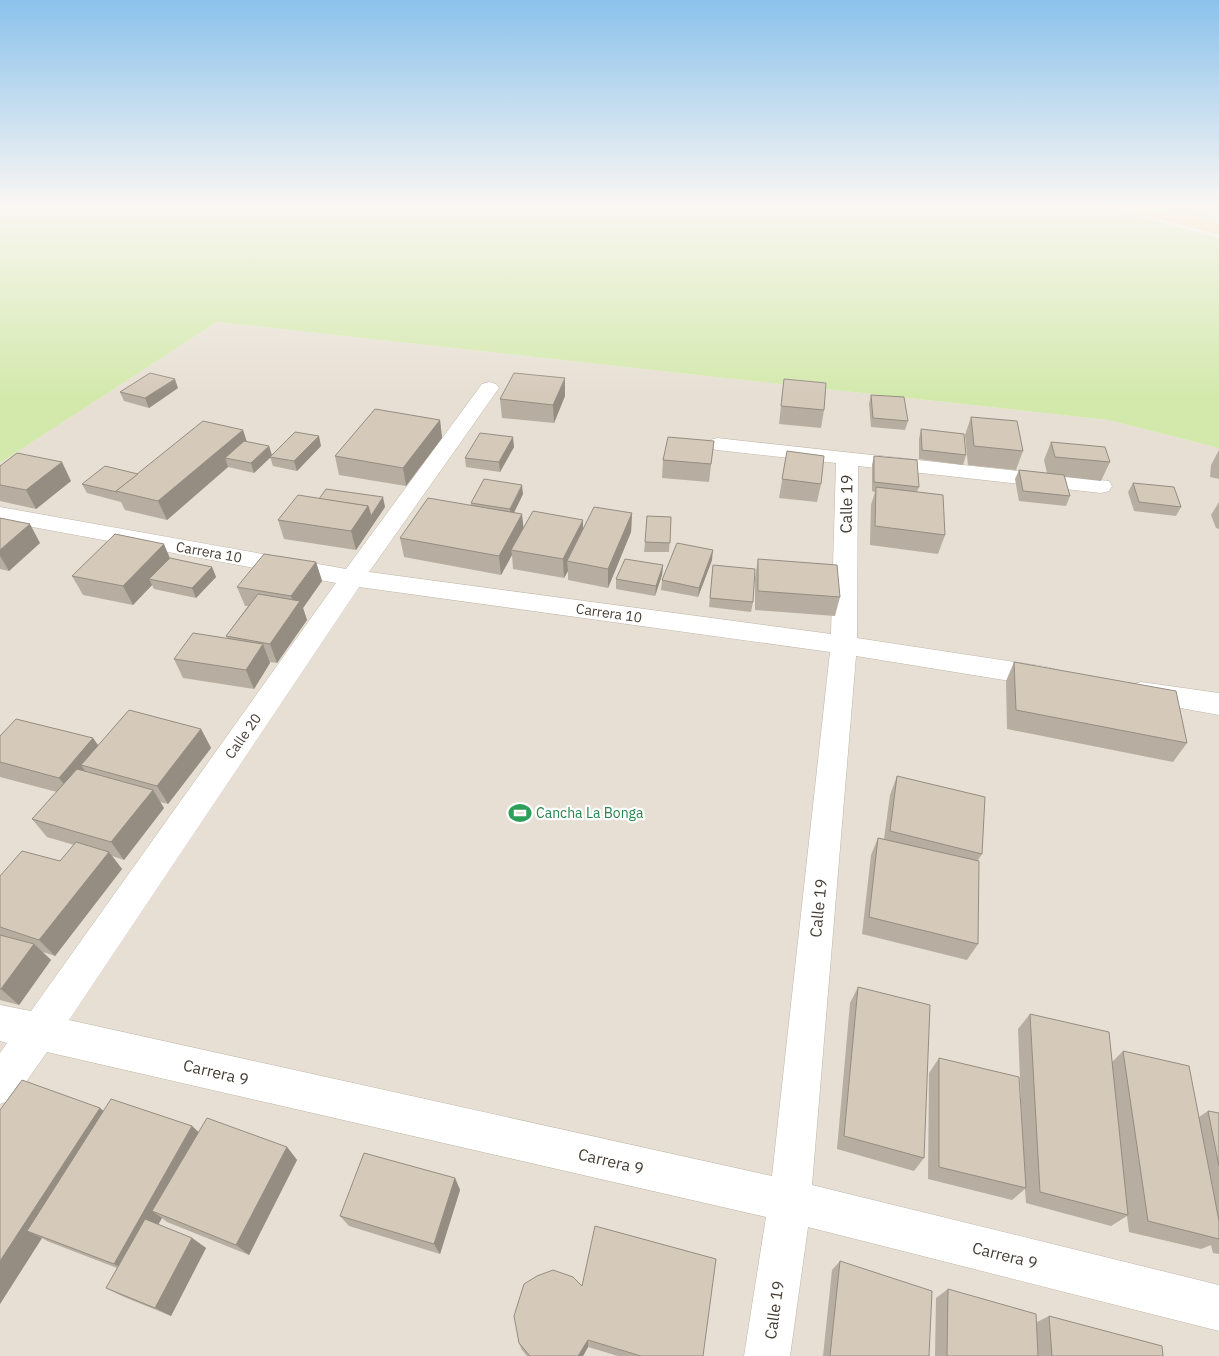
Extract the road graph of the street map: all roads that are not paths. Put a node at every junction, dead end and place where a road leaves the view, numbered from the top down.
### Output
1 (489, 388) dead end
2 (717, 444) dead end
3 (847, 458) junction
4 (1100, 486) dead end
5 (0, 514) edge
6 (352, 578) junction
7 (844, 645) junction
8 (1071, 681) edge
9 (1120, 688) edge
10 (1219, 704) edge
11 (0, 1023) edge
12 (39, 1032) junction
13 (0, 1085) edge
14 (790, 1201) junction
15 (1219, 1308) edge
16 (767, 1356) edge

1 - 6 street, Calle 20
2 - 3 street
3 - 4 street
3 - 7 street, Calle 19
5 - 6 street, Carrera 10
6 - 7 street, Carrera 10
6 - 12 street, Calle 20
7 - 8 street, Carrera 10
7 - 14 street, Calle 19
9 - 10 street
11 - 12 street, Carrera 9
12 - 13 street, Calle 20
12 - 14 street, Carrera 9
14 - 15 street, Carrera 9
14 - 16 street, Calle 19

